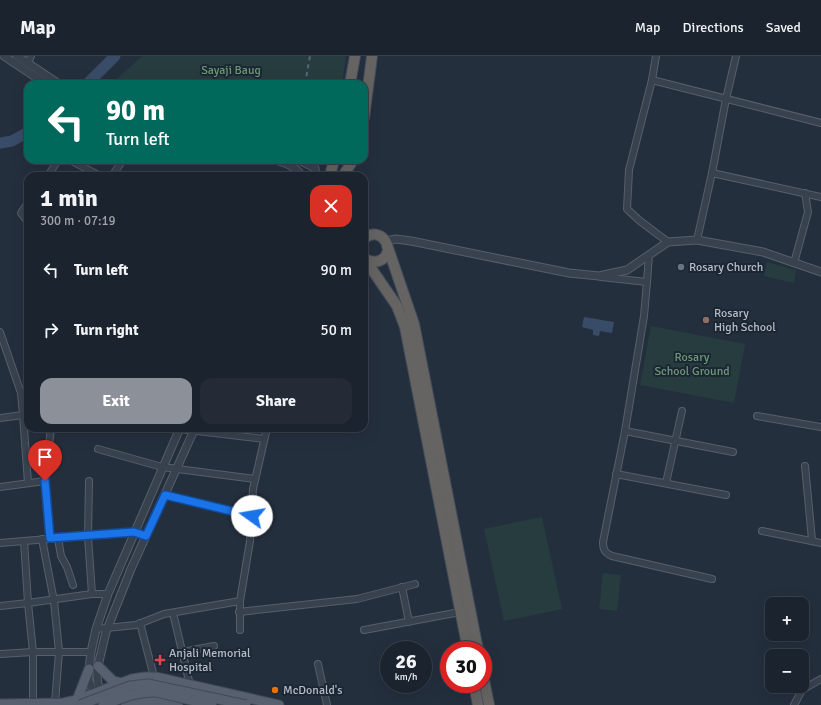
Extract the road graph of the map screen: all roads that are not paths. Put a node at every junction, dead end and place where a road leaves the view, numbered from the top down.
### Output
1 (4, 56) edge
2 (17, 56) edge
3 (355, 56) edge
4 (372, 56) edge
5 (656, 56) edge
6 (736, 56) edge
7 (29, 59) edge
8 (40, 80) edge
9 (54, 80) edge
10 (351, 80) edge
11 (652, 80) junction
12 (368, 87) edge
13 (726, 99) junction
14 (821, 123) edge
15 (78, 164) edge
16 (289, 164) edge
17 (307, 164) edge
18 (92, 172) edge
19 (299, 172) edge
20 (316, 172) edge
21 (712, 174) junction
22 (804, 193) junction
23 (821, 197) edge
24 (24, 209) edge
25 (24, 217) edge
26 (368, 230) edge
27 (368, 236) edge
28 (384, 240) junction
29 (697, 240) junction
30 (668, 242) junction
31 (649, 255) junction
32 (368, 260) edge
33 (794, 263) junction
34 (368, 264) edge
35 (821, 272) edge
36 (599, 276) junction
37 (647, 282) junction
38 (0, 332) edge
39 (24, 390) edge
40 (24, 404) edge
41 (682, 411) dead end
42 (23, 415) junction
43 (757, 416) dead end
44 (0, 418) edge
45 (821, 427) edge
46 (24, 429) edge
47 (625, 431) junction
48 (24, 432) edge
49 (50, 432) edge
50 (178, 432) edge
51 (193, 432) edge
52 (215, 432) edge
53 (266, 432) edge
54 (264, 439) junction
55 (675, 440) junction
56 (98, 449) dead end
57 (733, 452) dead end
58 (805, 466) dead end
59 (162, 467) junction
60 (176, 469) junction
61 (616, 474) junction
62 (255, 479) junction
63 (45, 481) junction
64 (89, 481) dead end
65 (28, 483) junction
66 (666, 483) junction
67 (0, 487) edge
68 (165, 495) junction
69 (726, 495) dead end
70 (252, 516) junction
71 (762, 531) dead end
72 (134, 532) junction
73 (88, 536) junction
74 (146, 536) junction
75 (50, 538) junction
76 (58, 538) junction
77 (42, 539) junction
78 (812, 540) junction
79 (24, 541) junction
80 (0, 543) edge
81 (821, 543) edge
82 (712, 579) dead end
83 (416, 584) dead end
84 (73, 585) dead end
85 (402, 587) junction
86 (92, 594) junction
87 (108, 594) junction
88 (54, 601) junction
89 (240, 601) junction
90 (28, 603) junction
91 (0, 606) edge
92 (239, 612) junction
93 (460, 612) junction
94 (173, 613) junction
95 (409, 622) junction
96 (140, 623) junction
97 (108, 628) junction
98 (96, 629) junction
99 (240, 630) dead end
100 (364, 630) dead end
101 (466, 641) edge
102 (476, 641) edge
103 (214, 646) dead end
104 (34, 652) junction
105 (59, 652) junction
106 (91, 652) junction
107 (182, 652) junction
108 (0, 654) edge
109 (318, 664) dead end
110 (98, 666) junction
111 (89, 669) junction
112 (154, 677) junction
113 (821, 680) edge
114 (122, 683) junction
115 (190, 685) junction
116 (97, 693) junction
117 (476, 693) edge
118 (487, 693) edge
119 (33, 703) junction
120 (55, 703) junction
121 (79, 703) edge
122 (0, 704) edge
123 (489, 704) edge
124 (98, 705) edge
125 (103, 705) edge
126 (106, 705) edge
127 (126, 705) edge
128 (178, 705) edge
129 (212, 705) edge
130 (246, 705) edge
131 (279, 705) edge
132 (327, 705) edge
133 (478, 705) edge
134 (794, 705) edge

1 - 8 street
2 - 7 street
3 - 10 highway
4 - 12 highway
5 - 11 street
6 - 13 street
7 - 9 street
11 - 13 street
11 - 30 street
13 - 14 street
13 - 21 street
15 - 18 street
16 - 19 street
17 - 20 street
21 - 22 street
21 - 29 street
22 - 23 street
22 - 33 street
24 - 25 street
26 - 28 highway
27 - 28 highway
28 - 32 highway
28 - 36 street
28 - 102 highway
29 - 30 street
29 - 33 street
30 - 31 street
31 - 36 street
31 - 37 street
33 - 35 street
34 - 93 highway
36 - 37 street
37 - 47 street
38 - 39 street
40 - 42 street
41 - 55 street
42 - 44 street
42 - 46 street
43 - 45 street
47 - 55 street
47 - 61 street
48 - 65 street
49 - 63 street
50 - 59 street
51 - 60 street
52 - 54 street
53 - 54 street
54 - 62 street
55 - 57 street
55 - 66 street
56 - 59 street
58 - 78 street
59 - 60 street
59 - 72 street
60 - 62 street
60 - 68 street
61 - 66 street
61 - 82 street
62 - 70 street
63 - 65 street
63 - 75 street
64 - 73 street
65 - 67 street
66 - 69 street
68 - 70 street
68 - 74 street
70 - 89 street
71 - 78 street
72 - 73 street
72 - 74 street
72 - 87 street
73 - 76 street
73 - 86 street
74 - 97 street
75 - 76 street
75 - 77 street
76 - 84 street
77 - 79 street
77 - 88 street
78 - 81 street
79 - 80 street
79 - 90 street
83 - 85 street
85 - 92 street
85 - 95 street
86 - 87 street
86 - 88 street
87 - 98 street
88 - 90 street
88 - 105 street
89 - 92 street
89 - 94 street
90 - 91 street
90 - 104 street
92 - 99 street
93 - 95 street
93 - 101 highway
94 - 96 street
94 - 107 street
95 - 100 street
96 - 97 street
96 - 112 street
97 - 98 street
97 - 110 street
98 - 106 street
103 - 107 street
104 - 105 street
104 - 108 street
104 - 119 street
105 - 106 street
105 - 120 street
106 - 111 street
107 - 115 street
109 - 132 street
110 - 114 main road
110 - 116 street
111 - 116 street
111 - 121 main road
112 - 114 main road
112 - 115 main road
113 - 134 street
114 - 116 main road
115 - 131 main road
116 - 121 main road
116 - 124 street
116 - 126 street
117 - 133 highway
118 - 123 highway
119 - 120 main road
119 - 122 main road
120 - 121 main road
121 - 130 main road, bridge
125 - 129 main road, bridge
127 - 128 main road

